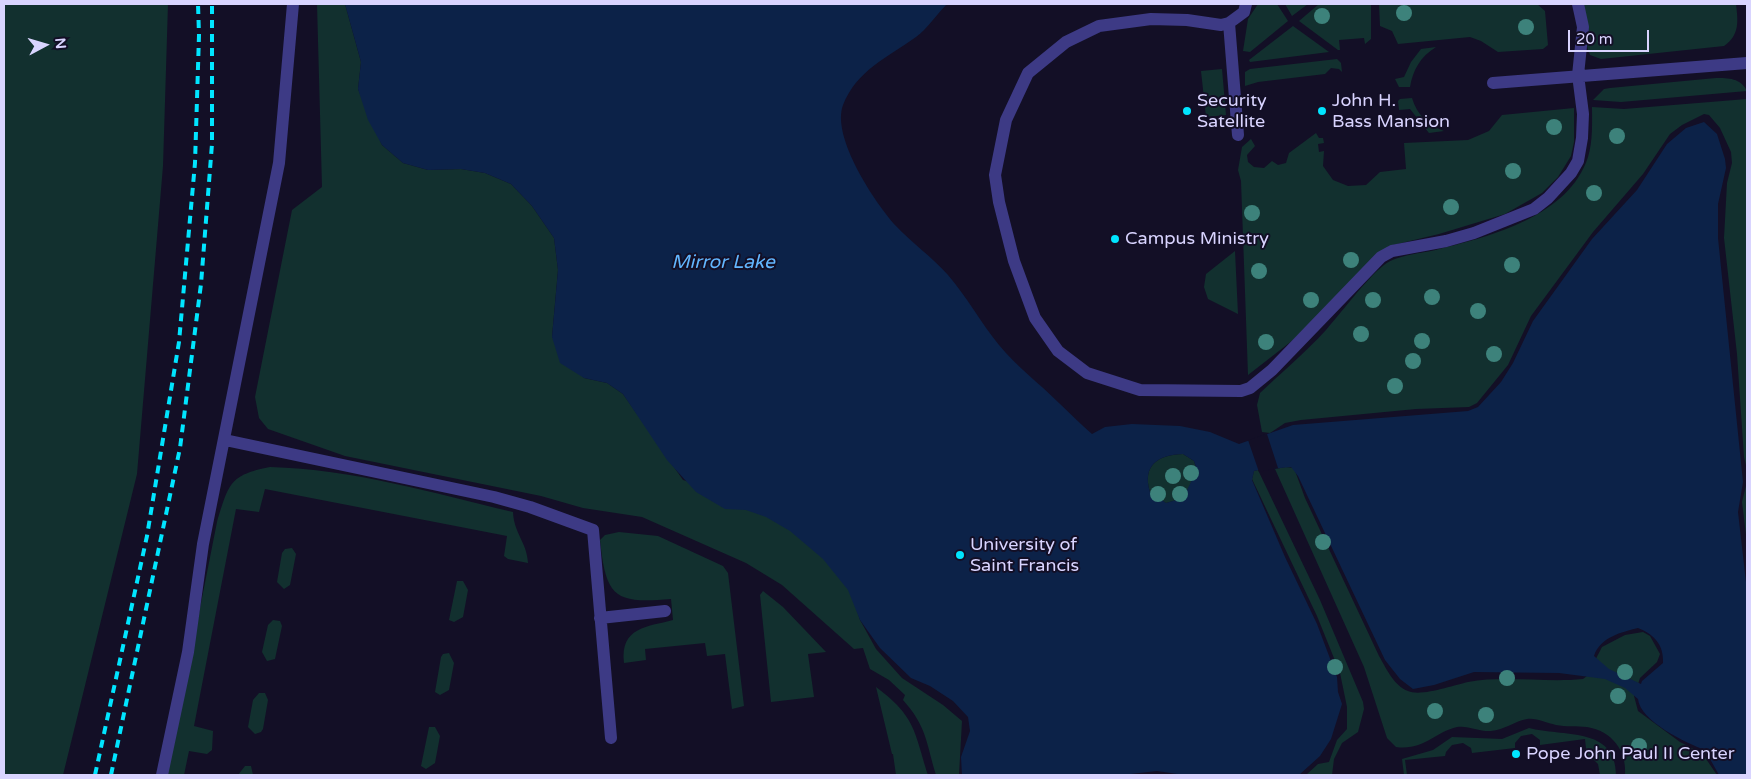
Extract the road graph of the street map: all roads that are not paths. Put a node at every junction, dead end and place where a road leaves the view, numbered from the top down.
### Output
1 (293, 4) edge
2 (1246, 4) edge
3 (1578, 4) edge
4 (1229, 23) junction
5 (1747, 63) edge
6 (1578, 75) junction
7 (1493, 82) dead end
8 (1238, 135) dead end
9 (226, 440) junction
10 (665, 611) dead end
11 (600, 618) junction
12 (611, 738) dead end
13 (162, 775) edge

1 - 9 lane
2 - 4 lane
3 - 6 lane
4 - 6 lane
4 - 8 lane
5 - 6 lane
6 - 7 lane
9 - 11 lane
9 - 13 lane
10 - 11 lane
11 - 12 lane

